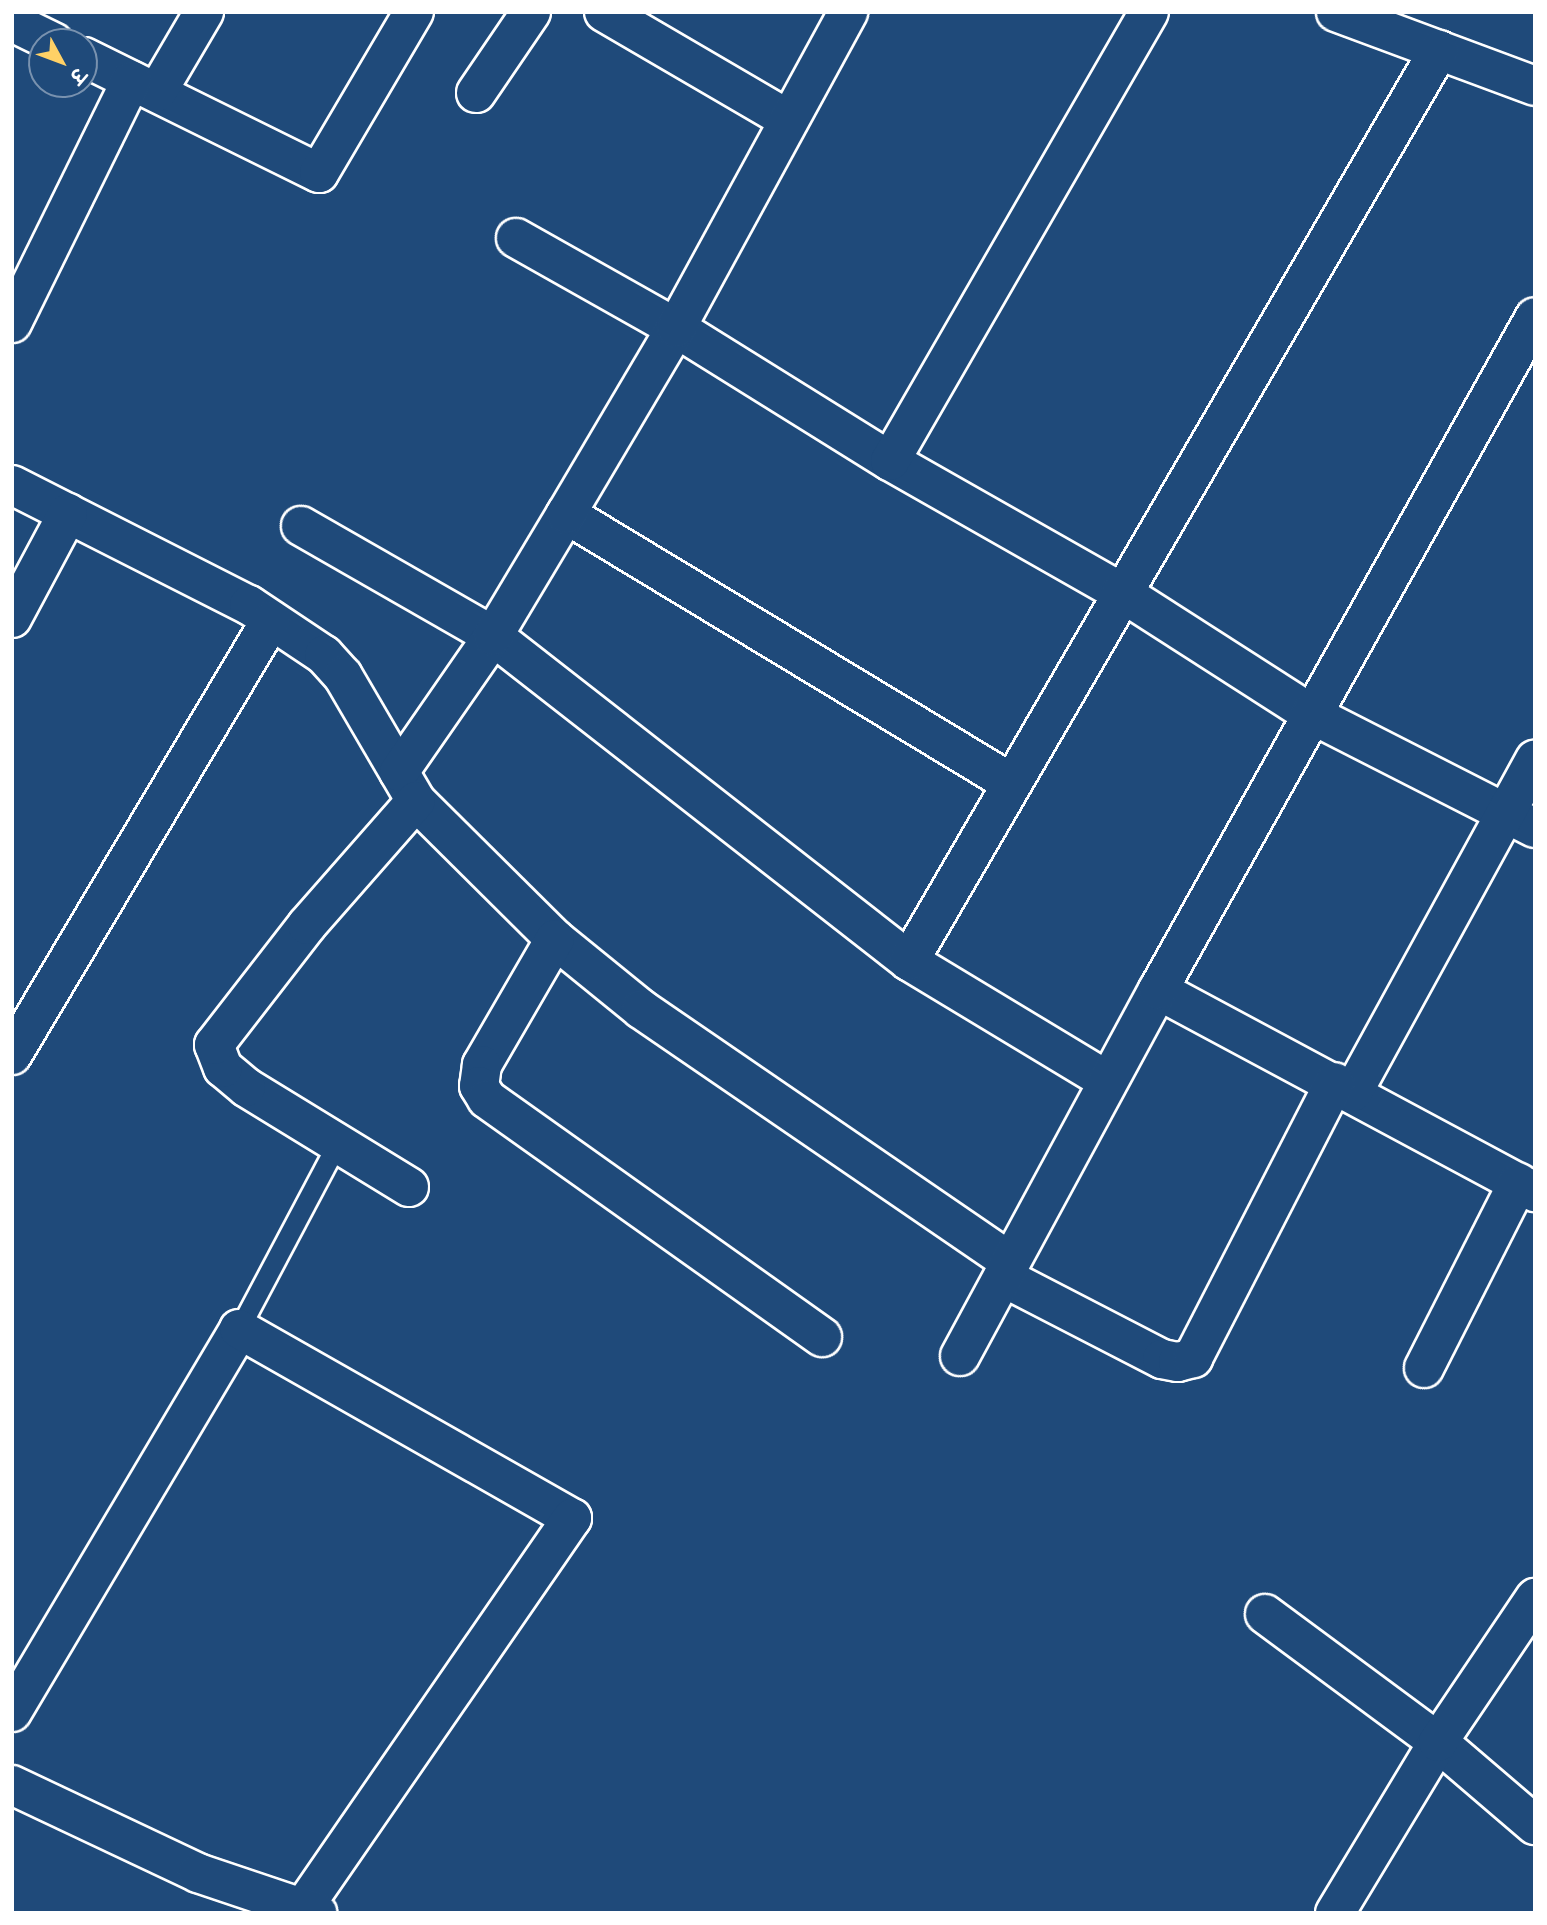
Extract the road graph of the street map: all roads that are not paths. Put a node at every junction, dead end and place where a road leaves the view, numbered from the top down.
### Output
1 (204, 12) edge
2 (414, 12) edge
3 (531, 12) edge
4 (604, 12) edge
5 (848, 12) edge
6 (1149, 12) edge
7 (1336, 12) edge
8 (12, 22) edge
9 (28, 30) edge
10 (1438, 50) junction
11 (98, 64) edge
12 (144, 86) junction
13 (1535, 86) edge
14 (476, 93) dead end
15 (789, 120) junction
16 (516, 238) dead end
17 (1535, 317) edge
18 (12, 323) edge
19 (676, 328) junction
20 (890, 461) junction
21 (12, 485) edge
22 (68, 513) junction
23 (566, 514) junction
24 (301, 526) dead end
25 (1121, 592) junction
26 (12, 618) edge
27 (271, 620) junction
28 (493, 636) junction
29 (1311, 714) junction
30 (1535, 760) edge
31 (1011, 783) junction
32 (408, 787) junction
33 (1520, 821) edge
34 (555, 939) junction
35 (909, 961) junction
36 (1158, 990) junction
37 (22, 1016) edge
38 (12, 1055) edge
39 (1108, 1082) junction
40 (1344, 1087) junction
41 (337, 1144) junction
42 (409, 1187) dead end
43 (1526, 1187) edge
44 (1007, 1269) junction
45 (239, 1329) junction
46 (822, 1337) dead end
47 (960, 1356) dead end
48 (1424, 1368) dead end
49 (1535, 1598) edge
50 (1265, 1614) dead end
51 (12, 1712) edge
52 (1438, 1742) junction
53 (12, 1785) edge
54 (1535, 1825) edge
55 (310, 1910) edge
56 (1335, 1913) edge

1 - 12 street
2 - 12 street
3 - 14 street
4 - 15 street
5 - 15 street
6 - 20 street
7 - 10 street
8 - 9 street
10 - 13 street
10 - 25 street
11 - 12 street
12 - 18 street
15 - 19 street
16 - 19 street
17 - 29 street
19 - 20 street
19 - 23 street
20 - 25 street
21 - 22 street
22 - 26 street
22 - 27 street
23 - 28 street
23 - 31 street
24 - 28 street
25 - 29 street
25 - 31 street
27 - 32 street
27 - 37 street
28 - 32 street
28 - 35 street
29 - 33 street
29 - 36 street
30 - 33 street
31 - 35 street
32 - 34 street
32 - 41 street
33 - 40 street
34 - 44 street
34 - 46 street
35 - 39 street
36 - 39 street
36 - 40 street
37 - 38 street
39 - 44 street
40 - 43 street
40 - 44 street
41 - 42 street
41 - 45 lane
43 - 48 street
44 - 47 street
45 - 51 street
45 - 55 street
49 - 52 street
50 - 52 street
52 - 54 street
52 - 56 street
53 - 55 street

